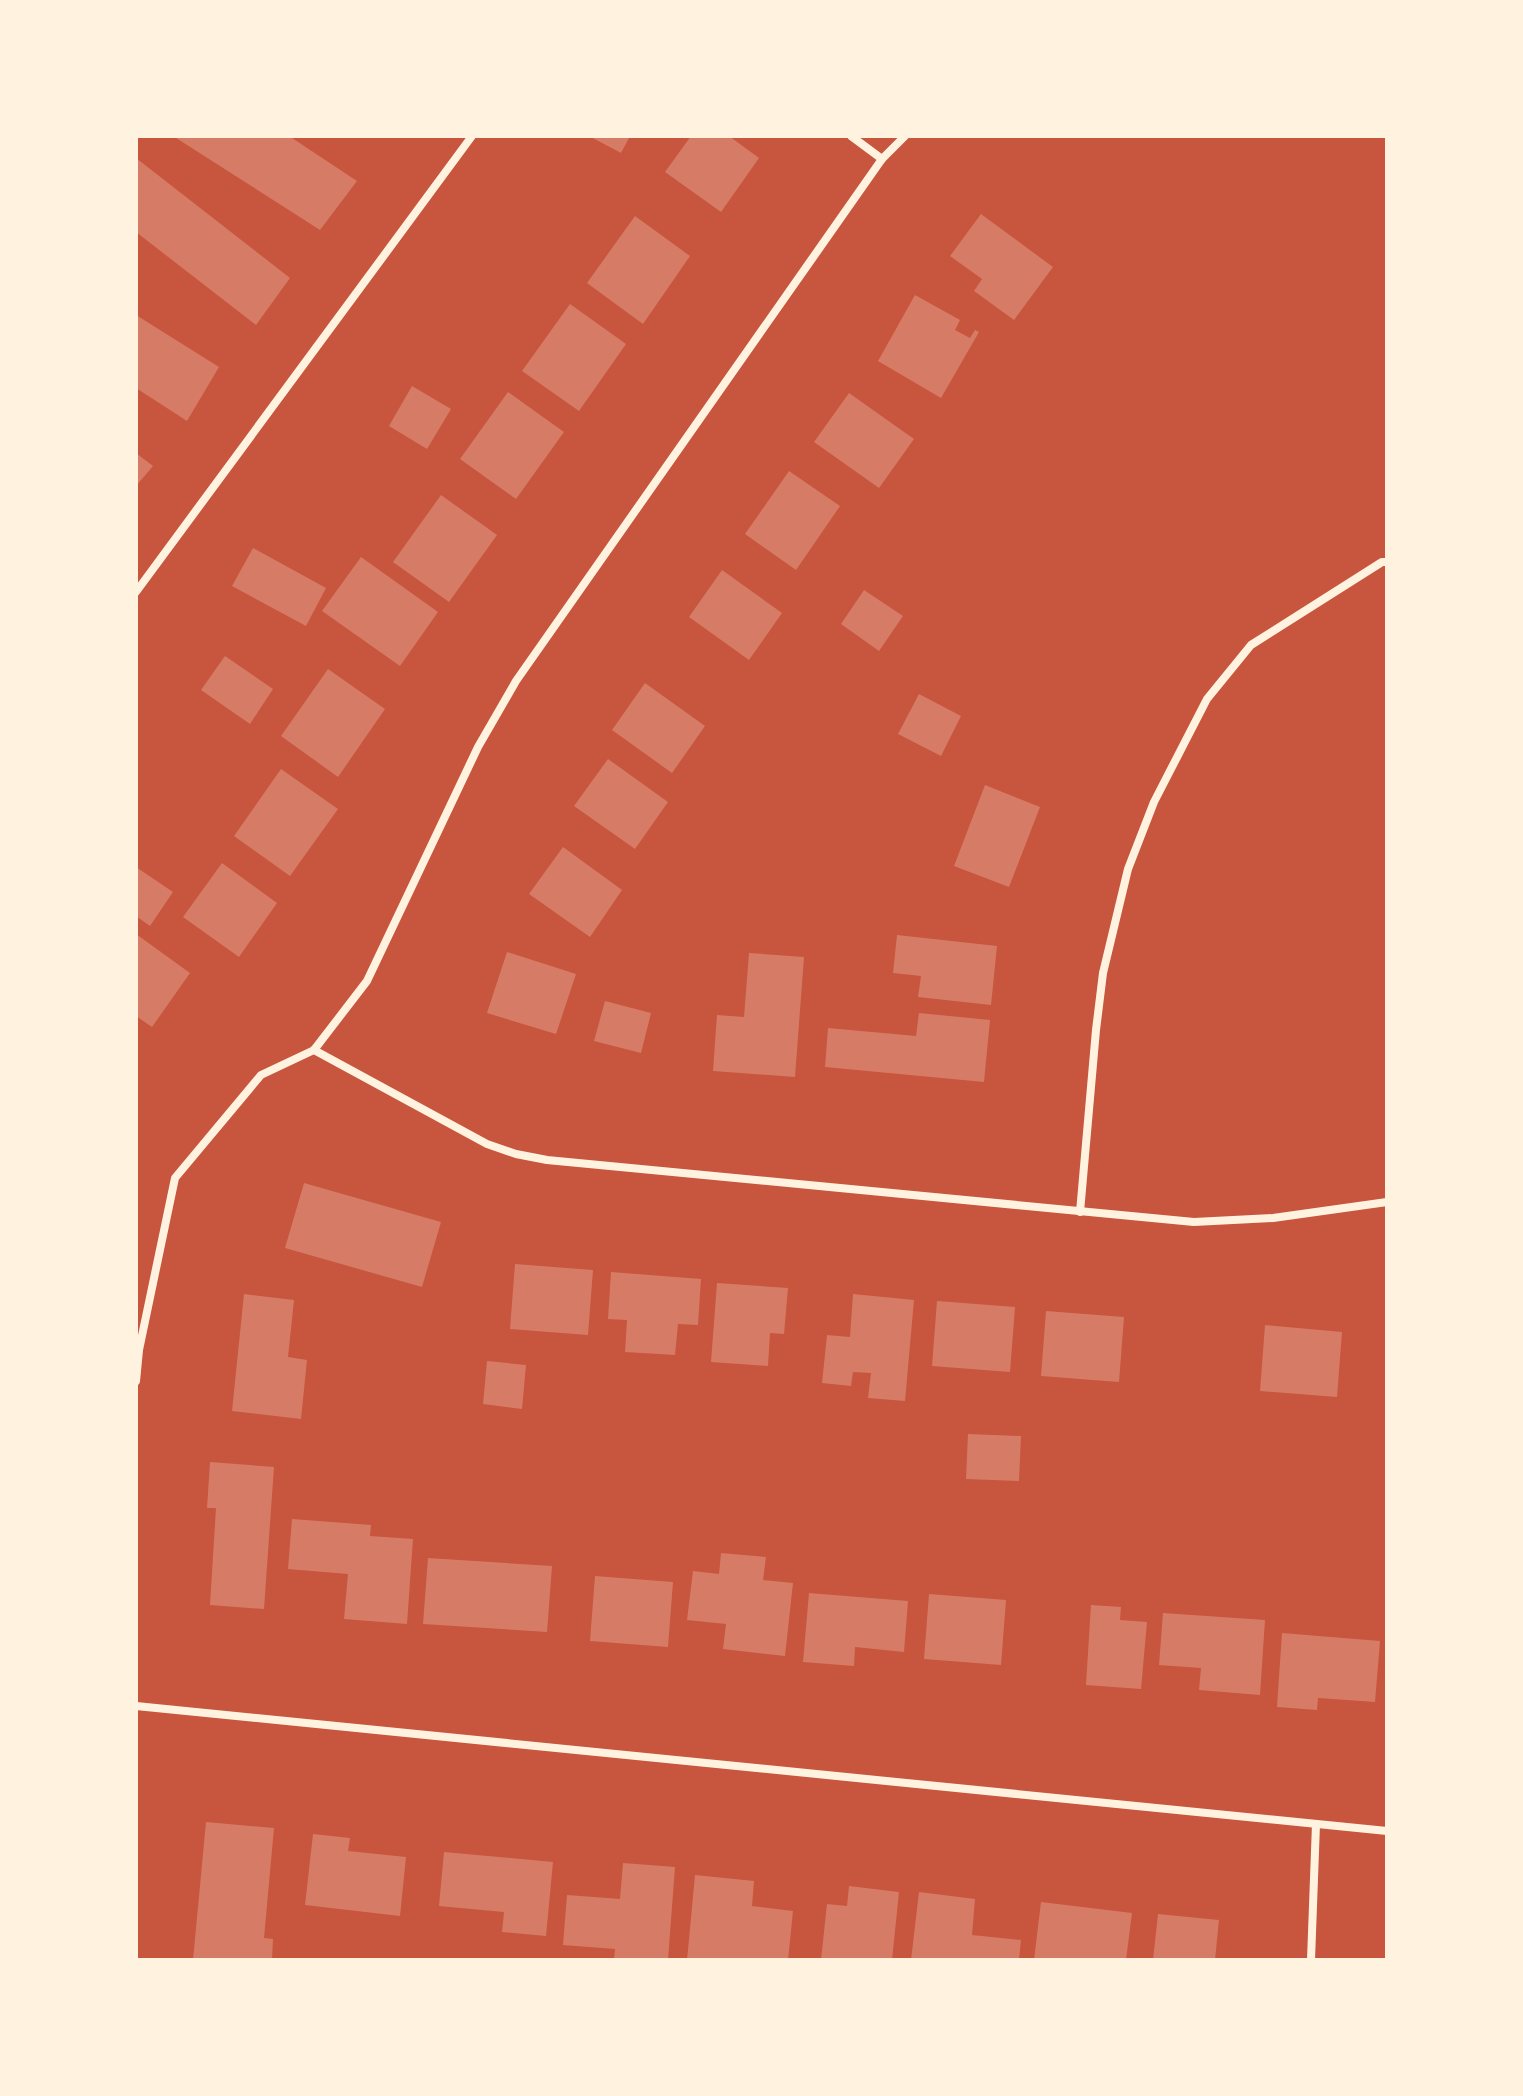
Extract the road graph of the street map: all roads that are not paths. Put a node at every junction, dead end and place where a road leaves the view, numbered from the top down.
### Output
1 (472, 136) edge
2 (851, 136) edge
3 (905, 136) edge
4 (882, 159) junction
5 (1387, 562) edge
6 (136, 592) edge
7 (314, 1050) junction
8 (1387, 1202) edge
9 (1080, 1212) junction
10 (136, 1381) edge
11 (136, 1706) edge
12 (1316, 1824) junction
13 (1387, 1831) edge
14 (1311, 1960) edge

1 - 6 street
2 - 4 street
3 - 4 street
4 - 7 street
5 - 9 street
7 - 9 street
7 - 10 street
8 - 9 street
11 - 12 street
12 - 13 street
12 - 14 street

